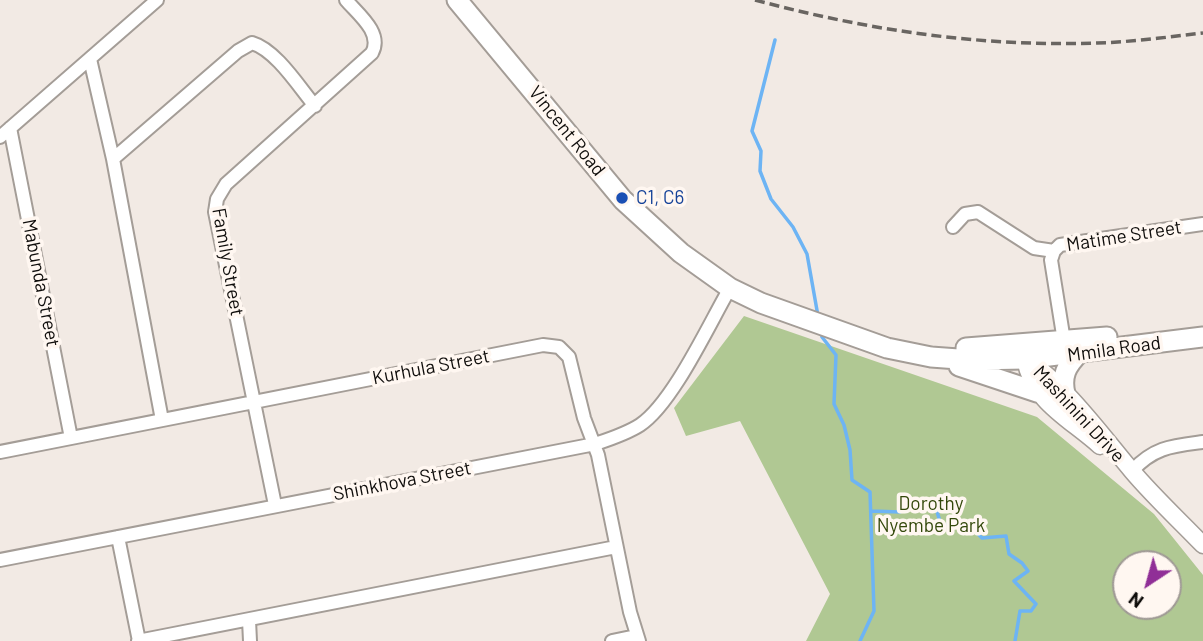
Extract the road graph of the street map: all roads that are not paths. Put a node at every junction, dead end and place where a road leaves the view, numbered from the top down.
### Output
1 (157, 0) edge
2 (346, 0) edge
3 (457, 0) edge
4 (90, 59) junction
5 (315, 106) junction
6 (5, 133) edge
7 (113, 159) junction
8 (1203, 224) edge
9 (953, 227) dead end
10 (1054, 251) junction
11 (730, 288) junction
12 (1203, 328) edge
13 (1203, 337) edge
14 (1038, 343) junction
15 (1072, 347) junction
16 (939, 353) junction
17 (1025, 359) junction
18 (1037, 392) junction
19 (1065, 394) junction
20 (254, 401) junction
21 (162, 420) junction
22 (72, 438) junction
23 (1203, 442) edge
24 (595, 444) junction
25 (0, 452) edge
26 (1132, 471) junction
27 (275, 505) junction
28 (118, 537) junction
29 (1203, 545) edge
30 (616, 547) junction
31 (0, 560) edge
32 (249, 620) junction
33 (638, 639) edge
34 (139, 641) edge
35 (250, 641) edge
36 (612, 641) edge

1 - 4 street
2 - 5 street, Family Street
3 - 11 main road, Vincent Road
4 - 6 street
4 - 7 street
5 - 7 street
5 - 20 street, Family Street
6 - 22 street, Mabunda Street
7 - 21 street
8 - 10 street, Matime Street
9 - 10 street
10 - 15 street, Matime Street
11 - 16 main road, Vincent Road
11 - 24 street, Shinkhova Street
12 - 15 main road, Mmila Road
13 - 15 main road, Mmila Road
14 - 15 main road, Mmila Road
14 - 16 main road, Vincent Road
14 - 17 street, Mashinini Drive
15 - 17 main road, Mmila Road
15 - 19 main road
16 - 17 main road, Vincent Road
16 - 18 main road
17 - 18 street, Mashinini Drive
17 - 19 street, Mashinini Drive
18 - 26 street, Mashinini Drive
19 - 26 street, Mashinini Drive
20 - 21 street, Kurhula Street
20 - 24 street, Kurhula Street
20 - 27 street, Family Street
21 - 22 street, Kurhula Street
22 - 25 street, Kurhula Street
23 - 26 street
24 - 27 street, Shinkhova Street
24 - 30 street, Kurhula Street
26 - 29 street, Mashinini Drive
27 - 28 street, Shinkhova Street
28 - 31 street, Shinkhova Street
28 - 34 street
30 - 32 street
30 - 33 street, Kurhula Street
32 - 34 street
32 - 35 street
33 - 36 street

